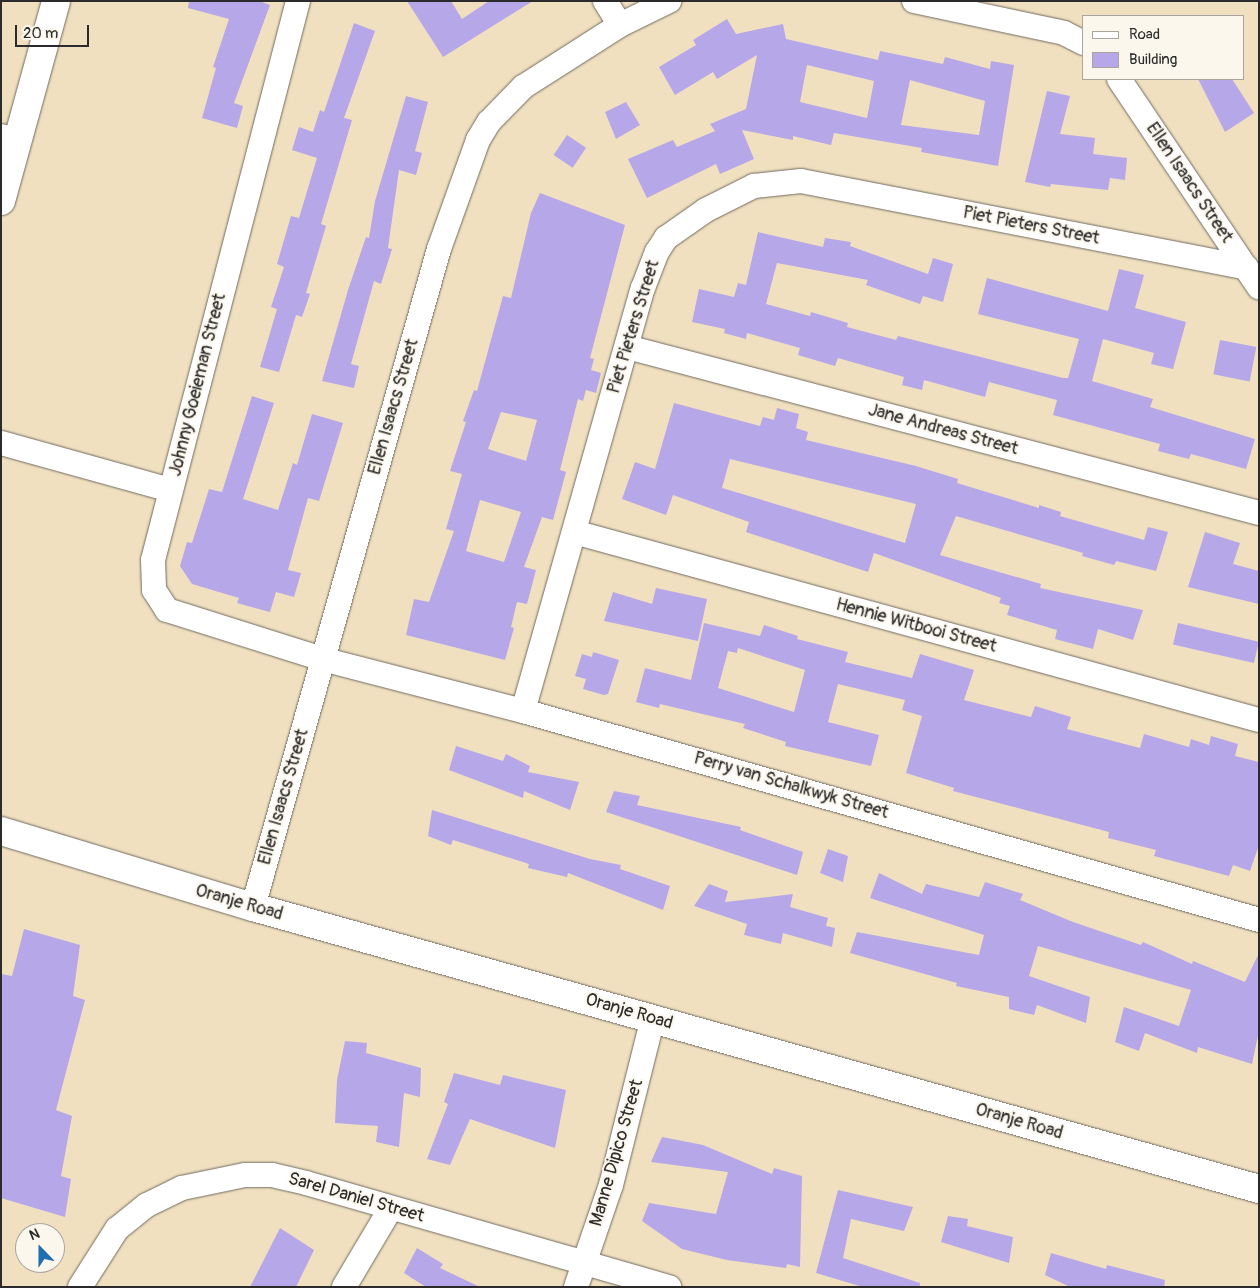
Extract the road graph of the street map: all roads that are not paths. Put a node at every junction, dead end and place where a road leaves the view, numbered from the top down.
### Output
1 (56, 1) edge
2 (298, 1) edge
3 (605, 1) edge
4 (669, 1) edge
5 (914, 1) edge
6 (620, 25) junction
7 (1082, 42) edge
8 (1120, 80) edge
9 (9, 138) edge
10 (1, 201) edge
11 (1253, 278) edge
12 (627, 347) junction
13 (1, 443) edge
14 (170, 490) junction
15 (1259, 513) edge
16 (574, 532) junction
17 (322, 659) junction
18 (523, 711) junction
19 (1259, 720) edge
20 (1, 831) edge
21 (253, 907) junction
22 (1259, 920) edge
23 (653, 1018) junction
24 (1259, 1189) edge
25 (391, 1208) junction
26 (586, 1261) junction
27 (80, 1287) edge
28 (344, 1287) edge
29 (576, 1287) edge
30 (669, 1287) edge

1 - 9 street
2 - 14 street, Johnny Goeieman Street
3 - 6 street
4 - 6 street, Ellen Isaacs Street
5 - 7 street
6 - 17 street, Ellen Isaacs Street
8 - 11 street, Ellen Isaacs Street
9 - 10 street
11 - 12 street, Piet Pieters Street
12 - 15 street, Jane Andreas Street
12 - 16 street, Piet Pieters Street
13 - 14 street
14 - 17 street, Johnny Goeieman Street
16 - 18 street, Piet Pieters Street
16 - 19 street, Hennie Witbooi Street
17 - 18 street, Perry van Schalkwyk Street
17 - 21 street, Ellen Isaacs Street
18 - 22 street, Perry van Schalkwyk Street
20 - 21 street, Oranje Road
21 - 23 street, Oranje Road
23 - 24 street, Oranje Road
23 - 26 street, Manne Dipico Street
25 - 26 street, Sarel Daniel Street
25 - 27 street, Sarel Daniel Street
25 - 28 street
26 - 29 street, Manne Dipico Street
26 - 30 street, Sarel Daniel Street

